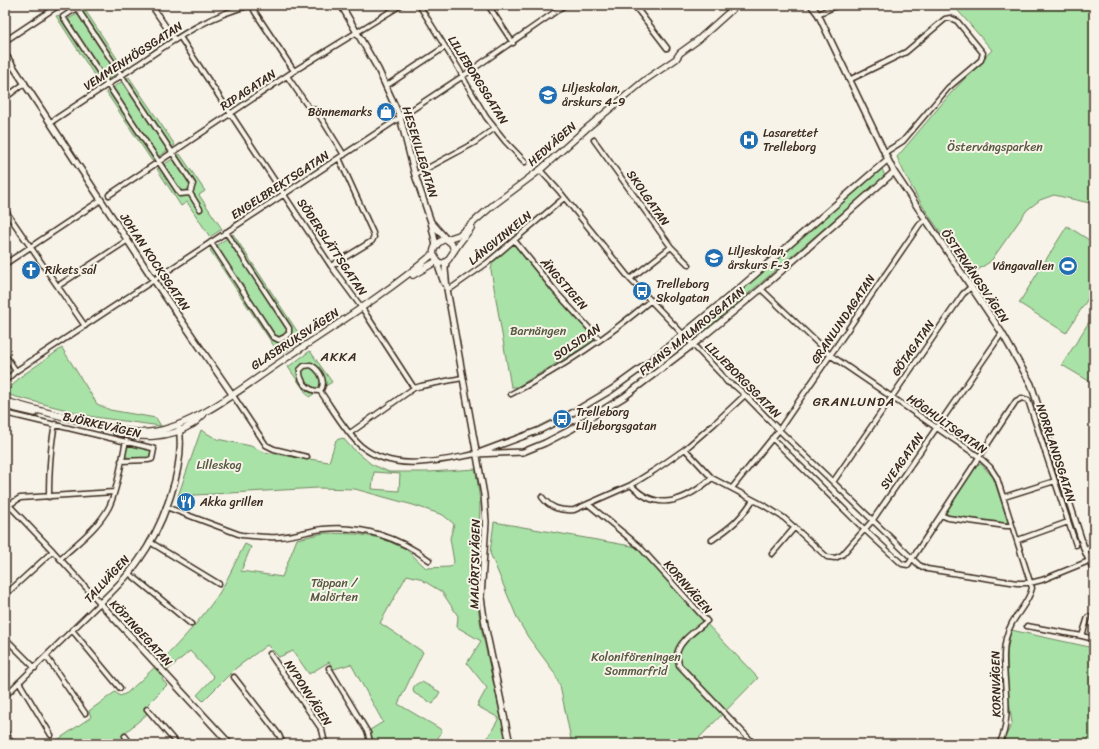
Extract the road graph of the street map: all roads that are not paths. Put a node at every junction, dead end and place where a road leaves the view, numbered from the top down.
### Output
1 (59, 5) edge
2 (151, 5) edge
3 (258, 5) edge
4 (340, 5) edge
5 (401, 5) edge
6 (419, 5) edge
7 (488, 5) edge
8 (634, 5) edge
9 (737, 5) edge
10 (811, 5) edge
11 (838, 5) edge
12 (79, 6) edge
13 (253, 6) edge
14 (563, 6) edge
15 (818, 14) junction
16 (357, 33) junction
17 (180, 36) junction
18 (175, 40) junction
19 (5, 41) edge
20 (512, 43) junction
21 (445, 47) junction
22 (667, 48) dead end
23 (5, 54) edge
24 (294, 71) junction
25 (121, 76) junction
26 (287, 76) junction
27 (463, 76) junction
28 (849, 80) junction
29 (25, 84) junction
30 (107, 85) junction
31 (386, 86) junction
32 (5, 98) edge
33 (231, 113) junction
34 (400, 117) junction
35 (51, 122) junction
36 (494, 128) junction
37 (594, 140) dead end
38 (173, 152) junction
39 (884, 153) junction
40 (344, 155) junction
41 (339, 158) junction
42 (887, 160) junction
43 (158, 162) junction
44 (525, 162) dead end
45 (540, 170) junction
46 (894, 172) junction
47 (415, 175) junction
48 (190, 193) junction
49 (284, 194) junction
50 (109, 195) dead end
51 (564, 198) junction
52 (102, 200) junction
53 (492, 206) junction
54 (200, 209) dead end
55 (5, 210) edge
56 (925, 220) junction
57 (431, 222) junction
58 (226, 232) junction
59 (447, 239) junction
60 (128, 240) junction
61 (514, 240) junction
62 (211, 242) junction
63 (436, 246) junction
64 (31, 247) junction
65 (670, 248) junction
66 (454, 251) junction
67 (434, 254) junction
68 (438, 262) junction
69 (446, 262) junction
70 (5, 264) edge
71 (689, 265) dead end
72 (331, 266) junction
73 (630, 279) junction
74 (154, 280) junction
75 (58, 286) junction
76 (393, 286) junction
77 (971, 287) junction
78 (447, 289) junction
79 (761, 289) junction
80 (651, 300) junction
81 (362, 308) junction
82 (85, 326) junction
83 (1002, 333) junction
84 (684, 334) junction
85 (600, 340) junction
86 (694, 345) junction
87 (5, 355) edge
88 (830, 355) junction
89 (16, 371) junction
90 (462, 378) junction
91 (5, 381) edge
92 (414, 388) junction
93 (320, 391) junction
94 (232, 394) junction
95 (511, 394) dead end
96 (745, 395) junction
97 (891, 397) junction
98 (5, 401) edge
99 (5, 406) edge
100 (5, 413) edge
101 (54, 424) junction
102 (179, 428) junction
103 (936, 428) junction
104 (779, 430) junction
105 (350, 433) junction
106 (772, 438) junction
107 (126, 441) junction
108 (685, 449) junction
109 (476, 454) junction
110 (978, 456) junction
111 (307, 457) dead end
112 (121, 461) junction
113 (712, 478) junction
114 (1055, 481) junction
115 (833, 482) junction
116 (631, 485) junction
117 (732, 488) junction
118 (114, 492) junction
119 (542, 496) dead end
120 (49, 497) junction
121 (1004, 498) junction
122 (753, 500) junction
123 (7, 503) edge
124 (588, 504) junction
125 (166, 507) junction
126 (941, 515) junction
127 (872, 521) junction
128 (1068, 522) junction
129 (1012, 526) junction
130 (795, 527) junction
131 (865, 530) junction
132 (712, 540) dead end
133 (1018, 540) junction
134 (150, 542) junction
135 (1094, 544) edge
136 (1076, 545) dead end
137 (1085, 550) junction
138 (53, 551) junction
139 (772, 554) dead end
140 (60, 559) junction
141 (912, 559) junction
142 (429, 560) dead end
143 (1089, 561) junction
144 (1094, 571) edge
145 (130, 573) junction
146 (1030, 582) junction
147 (219, 584) dead end
148 (5, 595) edge
149 (100, 603) junction
150 (1088, 617) dead end
151 (190, 624) dead end
152 (1027, 626) dead end
153 (72, 630) junction
154 (1082, 636) junction
155 (5, 638) edge
156 (1094, 639) edge
157 (270, 654) dead end
158 (46, 656) junction
159 (35, 668) junction
160 (329, 668) dead end
161 (234, 677) dead end
162 (20, 682) junction
163 (120, 688) dead end
164 (5, 696) edge
165 (147, 710) dead end
166 (85, 713) dead end
167 (5, 731) edge
168 (51, 735) dead end
169 (125, 736) dead end
170 (325, 743) edge
171 (369, 743) edge
172 (12, 744) edge
173 (131, 744) edge
174 (177, 744) edge
175 (230, 744) edge
176 (283, 744) edge
177 (296, 744) edge
178 (330, 744) edge
179 (510, 744) edge
180 (754, 744) edge
181 (999, 744) edge

1 - 19 street
2 - 18 street
3 - 13 street, VEMMENHÖGSGATAN
4 - 16 street, HESEKILLEGATAN
5 - 16 street, RIPAGATAN
6 - 21 street, LILJEBORGSGATAN
7 - 20 street
8 - 22 street
9 - 45 main road, HEDVÄGEN
10 - 15 street, ÖSTERVÅNGSVÄGEN
11 - 15 street
12 - 25 street
12 - 30 street
13 - 17 street, VEMMENHÖGSGATAN
13 - 24 street
14 - 20 street, ENGELBREKTSGATAN
15 - 28 street, ÖSTERVÅNGSVÄGEN
16 - 24 street, RIPAGATAN
16 - 31 street, HESEKILLEGATAN
17 - 18 street, VEMMENHÖGSGATAN
17 - 33 street, SÖDERSLÄTTSGATAN
18 - 25 street, VEMMENHÖGSGATAN
20 - 27 street, ENGELBREKTSGATAN
21 - 27 street, LILJEBORGSGATAN
21 - 31 street
23 - 29 street, JOHAN KOCKSGATAN
24 - 26 street, RIPAGATAN
25 - 30 street, VEMMENHÖGSGATAN
25 - 38 street
26 - 33 street, RIPAGATAN
26 - 40 street
27 - 34 street, ENGELBREKTSGATAN
27 - 36 street, LILJEBORGSGATAN
28 - 39 street, ÖSTERVÅNGSVÄGEN
28 - 39 street
29 - 32 street
29 - 35 street, JOHAN KOCKSGATAN
30 - 35 street, VEMMENHÖGSGATAN
30 - 43 street
31 - 34 street, HESEKILLEGATAN
33 - 38 street, RIPAGATAN
33 - 49 street, SÖDERSLÄTTSGATAN
34 - 40 street, ENGELBREKTSGATAN
34 - 47 street, HESEKILLEGATAN
35 - 52 street, JOHAN KOCKSGATAN
36 - 44 street, LILJEBORGSGATAN
36 - 47 street
37 - 65 street, SKOLGATAN
38 - 43 street, RIPAGATAN
38 - 48 street
39 - 42 street, ÖSTERVÅNGSVÄGEN
40 - 41 street, ENGELBREKTSGATAN
41 - 49 street, ENGELBREKTSGATAN
41 - 72 street
42 - 46 street, ÖSTERVÅNGSVÄGEN
42 - 84 street, FRANS MALMROSGATAN
43 - 48 street
43 - 50 street, RIPAGATAN
45 - 51 street, LILJEBORGSGATAN
45 - 53 main road, HEDVÄGEN
46 - 56 street, ÖSTERVÅNGSVÄGEN
46 - 79 street, FRANS MALMROSGATAN
47 - 57 street, HESEKILLEGATAN
48 - 54 street
49 - 58 street, ENGELBREKTSGATAN
49 - 72 street, SÖDERSLÄTTSGATAN
51 - 61 street, LÅNGVINKELN
51 - 73 street, LILJEBORGSGATAN
52 - 60 street, JOHAN KOCKSGATAN
52 - 64 street
53 - 59 main road, HEDVÄGEN
53 - 66 main road, HEDVÄGEN
55 - 64 street
56 - 77 street, ÖSTERVÅNGSVÄGEN
56 - 88 street, GRANLUNDAGATAN
57 - 59 street, HESEKILLEGATAN
57 - 63 street, HESEKILLEGATAN
58 - 62 street, ENGELBREKTSGATAN
58 - 62 street
59 - 63 main road, HEDVÄGEN
59 - 66 main road
60 - 74 street, JOHAN KOCKSGATAN
60 - 75 street
61 - 78 street, LÅNGVINKELN
61 - 85 street, ÄNGSTIGEN
62 - 74 street, ENGELBREKTSGATAN
63 - 67 main road
64 - 70 street
64 - 75 street
65 - 71 street, SKOLGATAN
65 - 73 street
66 - 69 main road, HEDVÄGEN
67 - 68 main road
67 - 76 main road, GLASBRUKSVÄGEN
68 - 69 main road
68 - 76 main road, GLASBRUKSVÄGEN
68 - 78 street
69 - 78 street
72 - 81 street, SÖDERSLÄTTSGATAN
73 - 80 street, LILJEBORGSGATAN
74 - 82 street, ENGELBREKTSGATAN
74 - 94 street, JOHAN KOCKSGATAN
75 - 82 street
76 - 81 main road, GLASBRUKSVÄGEN
77 - 83 street, ÖSTERVÅNGSVÄGEN
77 - 97 street, GÖTAGATAN
78 - 90 street
79 - 86 street, FRANS MALMROSGATAN
79 - 88 street, HÖGHULTSGATAN
80 - 84 street, LILJEBORGSGATAN
80 - 85 street, SOLSIDAN
81 - 92 street, SÖDERSLÄTTSGATAN
81 - 94 main road, GLASBRUKSVÄGEN
82 - 89 street, ENGELBREKTSGATAN
83 - 103 street, SVEAGATAN
83 - 137 street, ÖSTERVÅNGSVÄGEN
84 - 86 street, LILJEBORGSGATAN
84 - 109 street, FRANS MALMROSGATAN
85 - 95 street, SOLSIDAN
86 - 96 street, LILJEBORGSGATAN
86 - 109 street, FRANS MALMROSGATAN
87 - 89 street
88 - 97 street, HÖGHULTSGATAN
88 - 104 street, GRANLUNDAGATAN
89 - 91 street, ENGELBREKTSGATAN
90 - 92 street
90 - 109 street
92 - 105 street
93 - 93 street
93 - 105 street, FRANS MALMROSGATAN
94 - 102 main road, GLASBRUKSVÄGEN
94 - 111 street, JOHAN KOCKSGATAN
96 - 104 street, LILJEBORGSGATAN
96 - 108 street
97 - 103 street, HÖGHULTSGATAN
97 - 115 street, GÖTAGATAN
98 - 102 main road, GLASBRUKSVÄGEN
99 - 102 main road, GLASBRUKSVÄGEN
100 - 101 street, BJÖRKEVÄGEN
101 - 107 street, BJÖRKEVÄGEN
101 - 120 street
102 - 125 street, TALLVÄGEN
103 - 110 street, HÖGHULTSGATAN
103 - 127 street, SVEAGATAN
104 - 106 street, GRANLUNDAGATAN
104 - 115 street, LILJEBORGSGATAN
105 - 109 street, FRANS MALMROSGATAN
106 - 117 street, GRANLUNDAGATAN
106 - 131 street, LILJEBORGSGATAN
107 - 112 street
107 - 112 street, BJÖRKEVÄGEN
108 - 113 street
108 - 116 street
109 - 179 street, MALÖRTSVÄGEN
110 - 114 street, NORRLANDSGATAN
110 - 121 street, HÖGHULTSGATAN
110 - 126 street, NORRLANDSGATAN
112 - 118 street
113 - 116 street
113 - 117 street
114 - 121 street
114 - 128 street, NORRLANDSGATAN
115 - 127 street, LILJEBORGSGATAN
116 - 124 street
117 - 122 street
118 - 120 street
118 - 140 street
119 - 124 street
120 - 123 street
121 - 129 street, HÖGHULTSGATAN
122 - 130 street
122 - 132 street
123 - 138 street, KÖPINGEGATAN
124 - 180 street, KORNVÄGEN
125 - 134 street, TALLVÄGEN
125 - 142 street
126 - 129 street
126 - 141 street, NORRLANDSGATAN
127 - 131 street, SVEAGATAN
127 - 141 street, LILJEBORGSGATAN
128 - 133 street
128 - 136 street, NORRLANDSGATAN
129 - 133 street, HÖGHULTSGATAN
130 - 131 street, SVEAGATAN
130 - 139 street
131 - 141 street, LILJEBORGSGATAN
133 - 146 street, HÖGHULTSGATAN
134 - 145 street, TALLVÄGEN
134 - 147 street
135 - 137 street
137 - 143 street, ÖSTERVÅNGSVÄGEN
138 - 140 street, KÖPINGEGATAN
138 - 148 street
140 - 149 street, KÖPINGEGATAN
141 - 146 street, LILJEBORGSGATAN
143 - 144 street, ÖSTERVÅNGSVÄGEN
143 - 146 street, LILJEBORGSGATAN
145 - 149 street, TALLVÄGEN
145 - 151 street
146 - 181 street, KORNVÄGEN
149 - 153 street, TALLVÄGEN
149 - 175 street, KÖPINGEGATAN
150 - 154 street
152 - 154 street
153 - 158 street, TALLVÄGEN
153 - 163 street
154 - 156 street
155 - 159 street
157 - 170 street, NYPONVÄGEN
158 - 159 street, TALLVÄGEN
158 - 166 street
159 - 162 street, TALLVÄGEN
160 - 171 street
161 - 176 street
162 - 164 street, TALLVÄGEN
162 - 168 street
165 - 174 street
167 - 172 street
169 - 173 street
170 - 177 street
170 - 178 street

